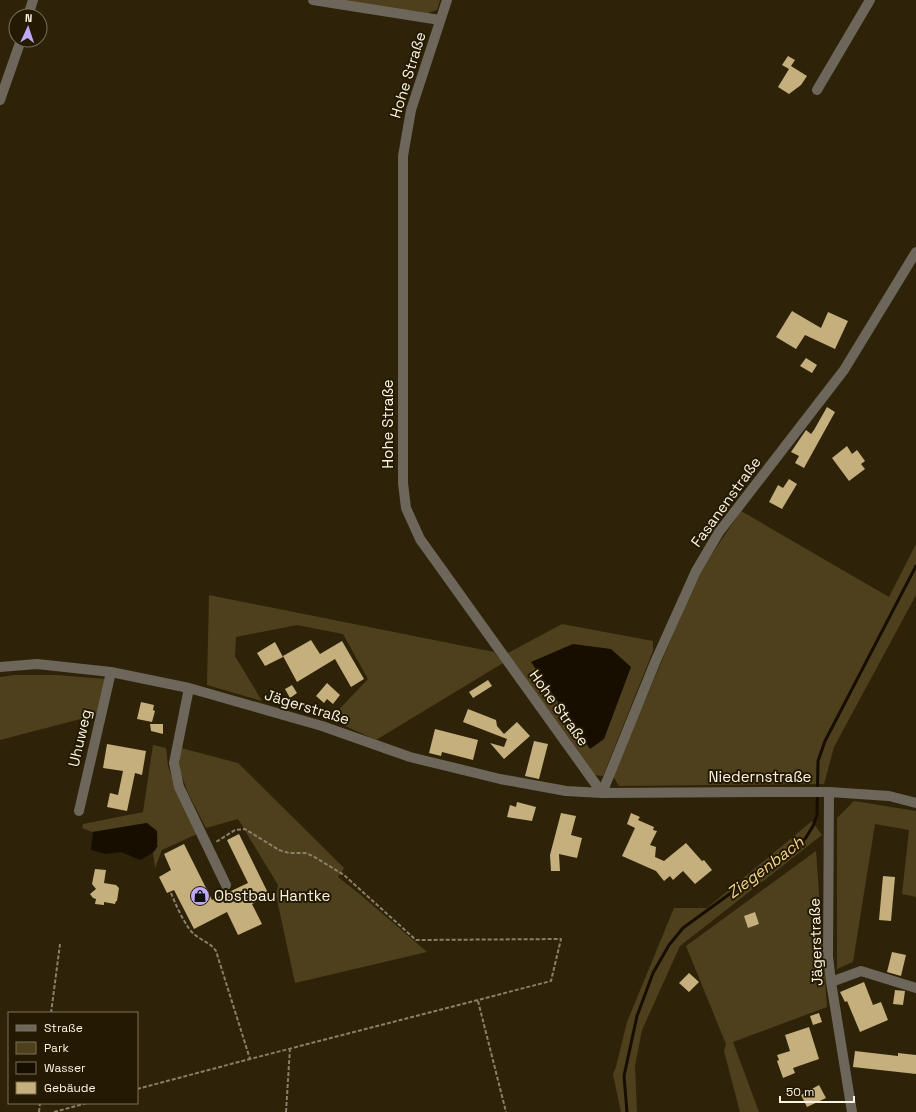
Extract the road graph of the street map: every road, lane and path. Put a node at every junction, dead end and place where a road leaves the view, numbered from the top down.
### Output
1 (313, 0) edge
2 (447, 0) edge
3 (870, 0) edge
4 (440, 20) junction
5 (18, 48) edge
6 (817, 90) dead end
7 (0, 100) edge
8 (916, 252) edge
9 (0, 667) edge
10 (111, 672) junction
11 (189, 688) junction
12 (827, 792) junction
13 (602, 793) junction
14 (916, 803) edge
15 (79, 811) dead end
16 (207, 848) junction
17 (226, 885) dead end
18 (171, 893) dead end
19 (60, 944) dead end
20 (831, 982) junction
21 (916, 988) edge
22 (478, 1000) junction
23 (51, 1012) edge
24 (290, 1048) junction
25 (250, 1059) junction
26 (138, 1089) edge
27 (83, 1104) edge
28 (54, 1112) edge
29 (286, 1112) edge
30 (506, 1112) edge
31 (852, 1112) edge

1 - 4 street
2 - 4 street, Hohe Straße
3 - 6 street
4 - 13 street, Hohe Straße
5 - 7 street
8 - 13 street, Fasanenstraße
9 - 10 street, Jägerstraße
10 - 11 street, Jägerstraße
10 - 15 street, Uhuweg
11 - 13 street, Jägerstraße
11 - 16 street
12 - 13 street, Niedernstraße
12 - 14 street, Niedernstraße
12 - 20 street, Jägerstraße
16 - 17 street
16 - 22 path
18 - 25 path
19 - 23 path
20 - 21 street
20 - 31 street, Jägerstraße
22 - 24 path
22 - 30 path
24 - 25 path
24 - 29 path
25 - 26 path
27 - 28 path

